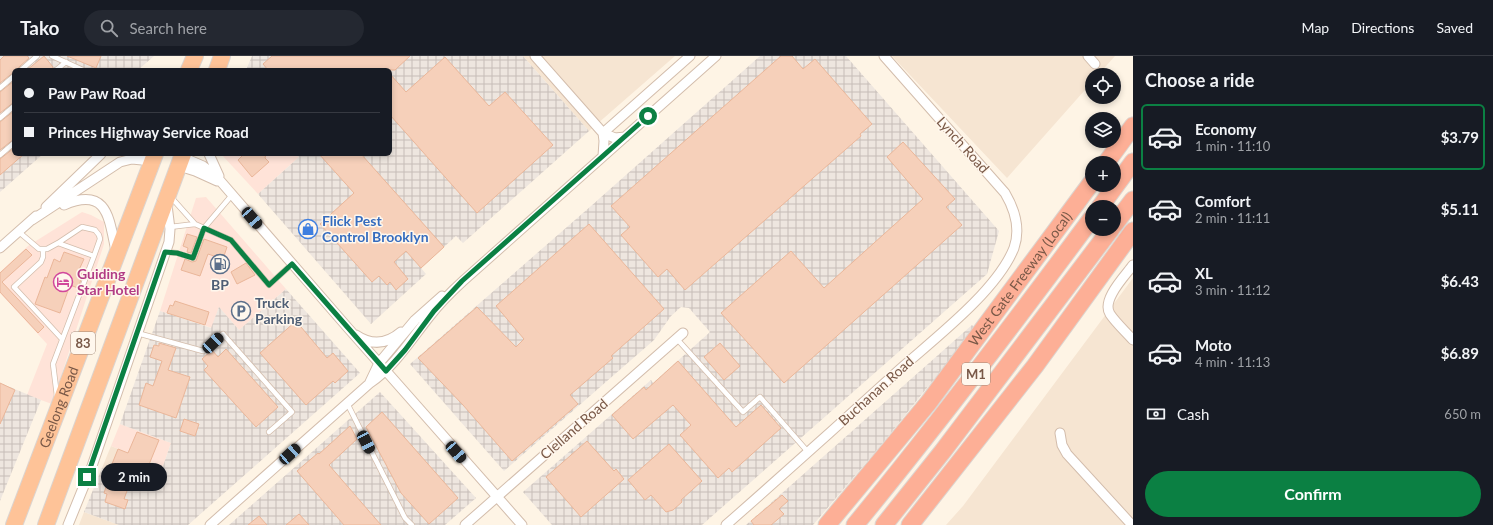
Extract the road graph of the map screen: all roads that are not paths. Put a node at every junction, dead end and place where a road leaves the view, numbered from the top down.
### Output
1 (37, 56) edge
2 (52, 56) edge
3 (195, 56) edge
4 (222, 56) edge
5 (535, 56) edge
6 (690, 56) edge
7 (716, 56) edge
8 (884, 56) edge
9 (1088, 56) edge
10 (66, 62) junction
11 (1095, 64) dead end
12 (23, 68) edge
13 (58, 68) edge
14 (78, 68) edge
15 (190, 68) edge
16 (218, 68) edge
17 (12, 78) edge
18 (0, 88) edge
19 (12, 108) edge
20 (0, 118) edge
21 (1133, 126) edge
22 (603, 133) junction
23 (625, 137) junction
24 (12, 145) edge
25 (0, 155) edge
26 (99, 156) edge
27 (210, 156) edge
28 (603, 156) junction
29 (1111, 156) edge
30 (154, 158) edge
31 (180, 158) edge
32 (1133, 162) edge
33 (223, 184) junction
34 (1085, 191) edge
35 (167, 195) junction
36 (232, 195) junction
37 (1105, 200) edge
38 (1133, 200) edge
39 (1121, 216) edge
40 (32, 220) junction
41 (195, 224) junction
42 (170, 227) junction
43 (1085, 227) edge
44 (204, 228) junction
45 (1133, 231) edge
46 (19, 232) junction
47 (1106, 236) edge
48 (58, 243) junction
49 (1015, 246) joint
50 (0, 248) edge
51 (43, 250) junction
52 (165, 252) junction
53 (117, 254) junction
54 (94, 256) junction
55 (292, 264) junction
56 (1133, 265) edge
57 (462, 281) junction
58 (415, 320) junction
59 (348, 328) junction
60 (137, 332) junction
61 (680, 336) joint
62 (62, 339) junction
63 (1133, 340) edge
64 (379, 363) junction
65 (386, 371) junction
66 (370, 383) junction
67 (347, 403) junction
68 (58, 408) junction
69 (270, 432) dead end
70 (1060, 433) dead end
71 (890, 450) junction
72 (808, 452) junction
73 (497, 497) junction
74 (14, 525) edge
75 (46, 525) edge
76 (68, 525) edge
77 (210, 525) edge
78 (412, 525) edge
79 (465, 525) edge
80 (522, 525) edge
81 (726, 525) edge
82 (822, 525) edge
83 (828, 525) edge
84 (855, 525) edge
85 (884, 525) edge
86 (910, 525) edge
87 (1132, 525) edge

1 - 12 lane
2 - 10 lane
3 - 15 highway
4 - 16 highway
5 - 22 street
6 - 22 street
7 - 23 street
8 - 49 street, Lynch Road
9 - 11 street
10 - 13 lane
10 - 14 lane
17 - 18 lane
19 - 20 lane
21 - 29 highway
22 - 23 street
22 - 28 street
23 - 28 street
24 - 25 lane
26 - 40 street
27 - 33 street
28 - 57 street
30 - 31 highway
30 - 40 street
30 - 53 highway, Geelong Road / 83
31 - 33 street
31 - 35 highway, Geelong Road / 83
32 - 37 highway
33 - 36 street
34 - 71 highway, West Gate Freeway (Local) / M1
35 - 41 lane
35 - 42 street
35 - 75 highway, Geelong Road / 83
36 - 44 lane
36 - 55 street
38 - 39 highway
40 - 46 street
40 - 53 street
41 - 42 lane
41 - 44 lane
42 - 52 street
43 - 84 highway, M1
44 - 52 lane
44 - 55 lane
45 - 86 highway
46 - 50 street
46 - 51 lane
47 - 85 highway, M1
48 - 51 lane
48 - 54 lane
48 - 54 lane
49 - 72 street, Buchanan Road
51 - 62 lane
52 - 60 street
53 - 68 highway, Geelong Road / 83
54 - 62 lane
55 - 59 street
56 - 63 street
57 - 58 street
57 - 65 street
58 - 59 street
58 - 64 street
59 - 64 street
60 - 69 lane
60 - 76 street
61 - 72 lane
61 - 73 street, Clelland Road
62 - 68 lane
64 - 65 street
64 - 66 street
65 - 66 street
65 - 73 street
66 - 67 street
67 - 77 street
67 - 78 lane
68 - 74 highway, Geelong Road / 83
70 - 87 street
71 - 82 highway
71 - 83 highway, West Gate Freeway (Local) / M1
72 - 81 street, Buchanan Road
73 - 79 street, Clelland Road
73 - 80 street

